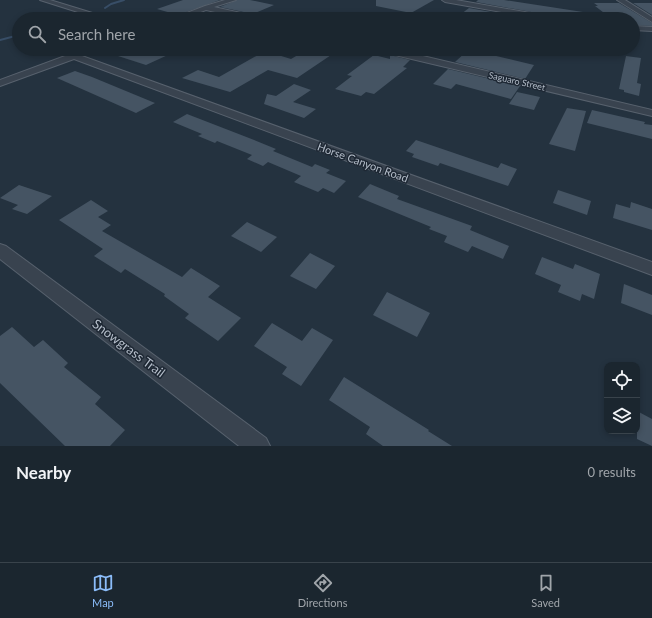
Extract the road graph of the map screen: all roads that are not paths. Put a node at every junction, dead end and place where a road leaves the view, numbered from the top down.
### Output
1 (43, 0) edge
2 (234, 0) edge
3 (446, 0) edge
4 (620, 0) edge
5 (207, 7) junction
6 (84, 12) edge
7 (193, 12) edge
8 (227, 12) edge
9 (514, 12) edge
10 (639, 12) edge
11 (640, 12) edge
12 (652, 20) edge
13 (640, 28) edge
14 (652, 29) edge
15 (74, 56) joint
16 (412, 56) edge
17 (0, 83) edge
18 (652, 113) edge
19 (0, 250) edge
20 (652, 269) edge
21 (258, 446) edge

1 - 6 street
2 - 5 street
3 - 9 street
4 - 10 street
5 - 7 street
5 - 8 street
11 - 12 street
13 - 14 street
15 - 17 street
15 - 20 street, Horse Canyon Road
16 - 18 street, Saguaro Street
19 - 21 street, Snowgrass Trail

